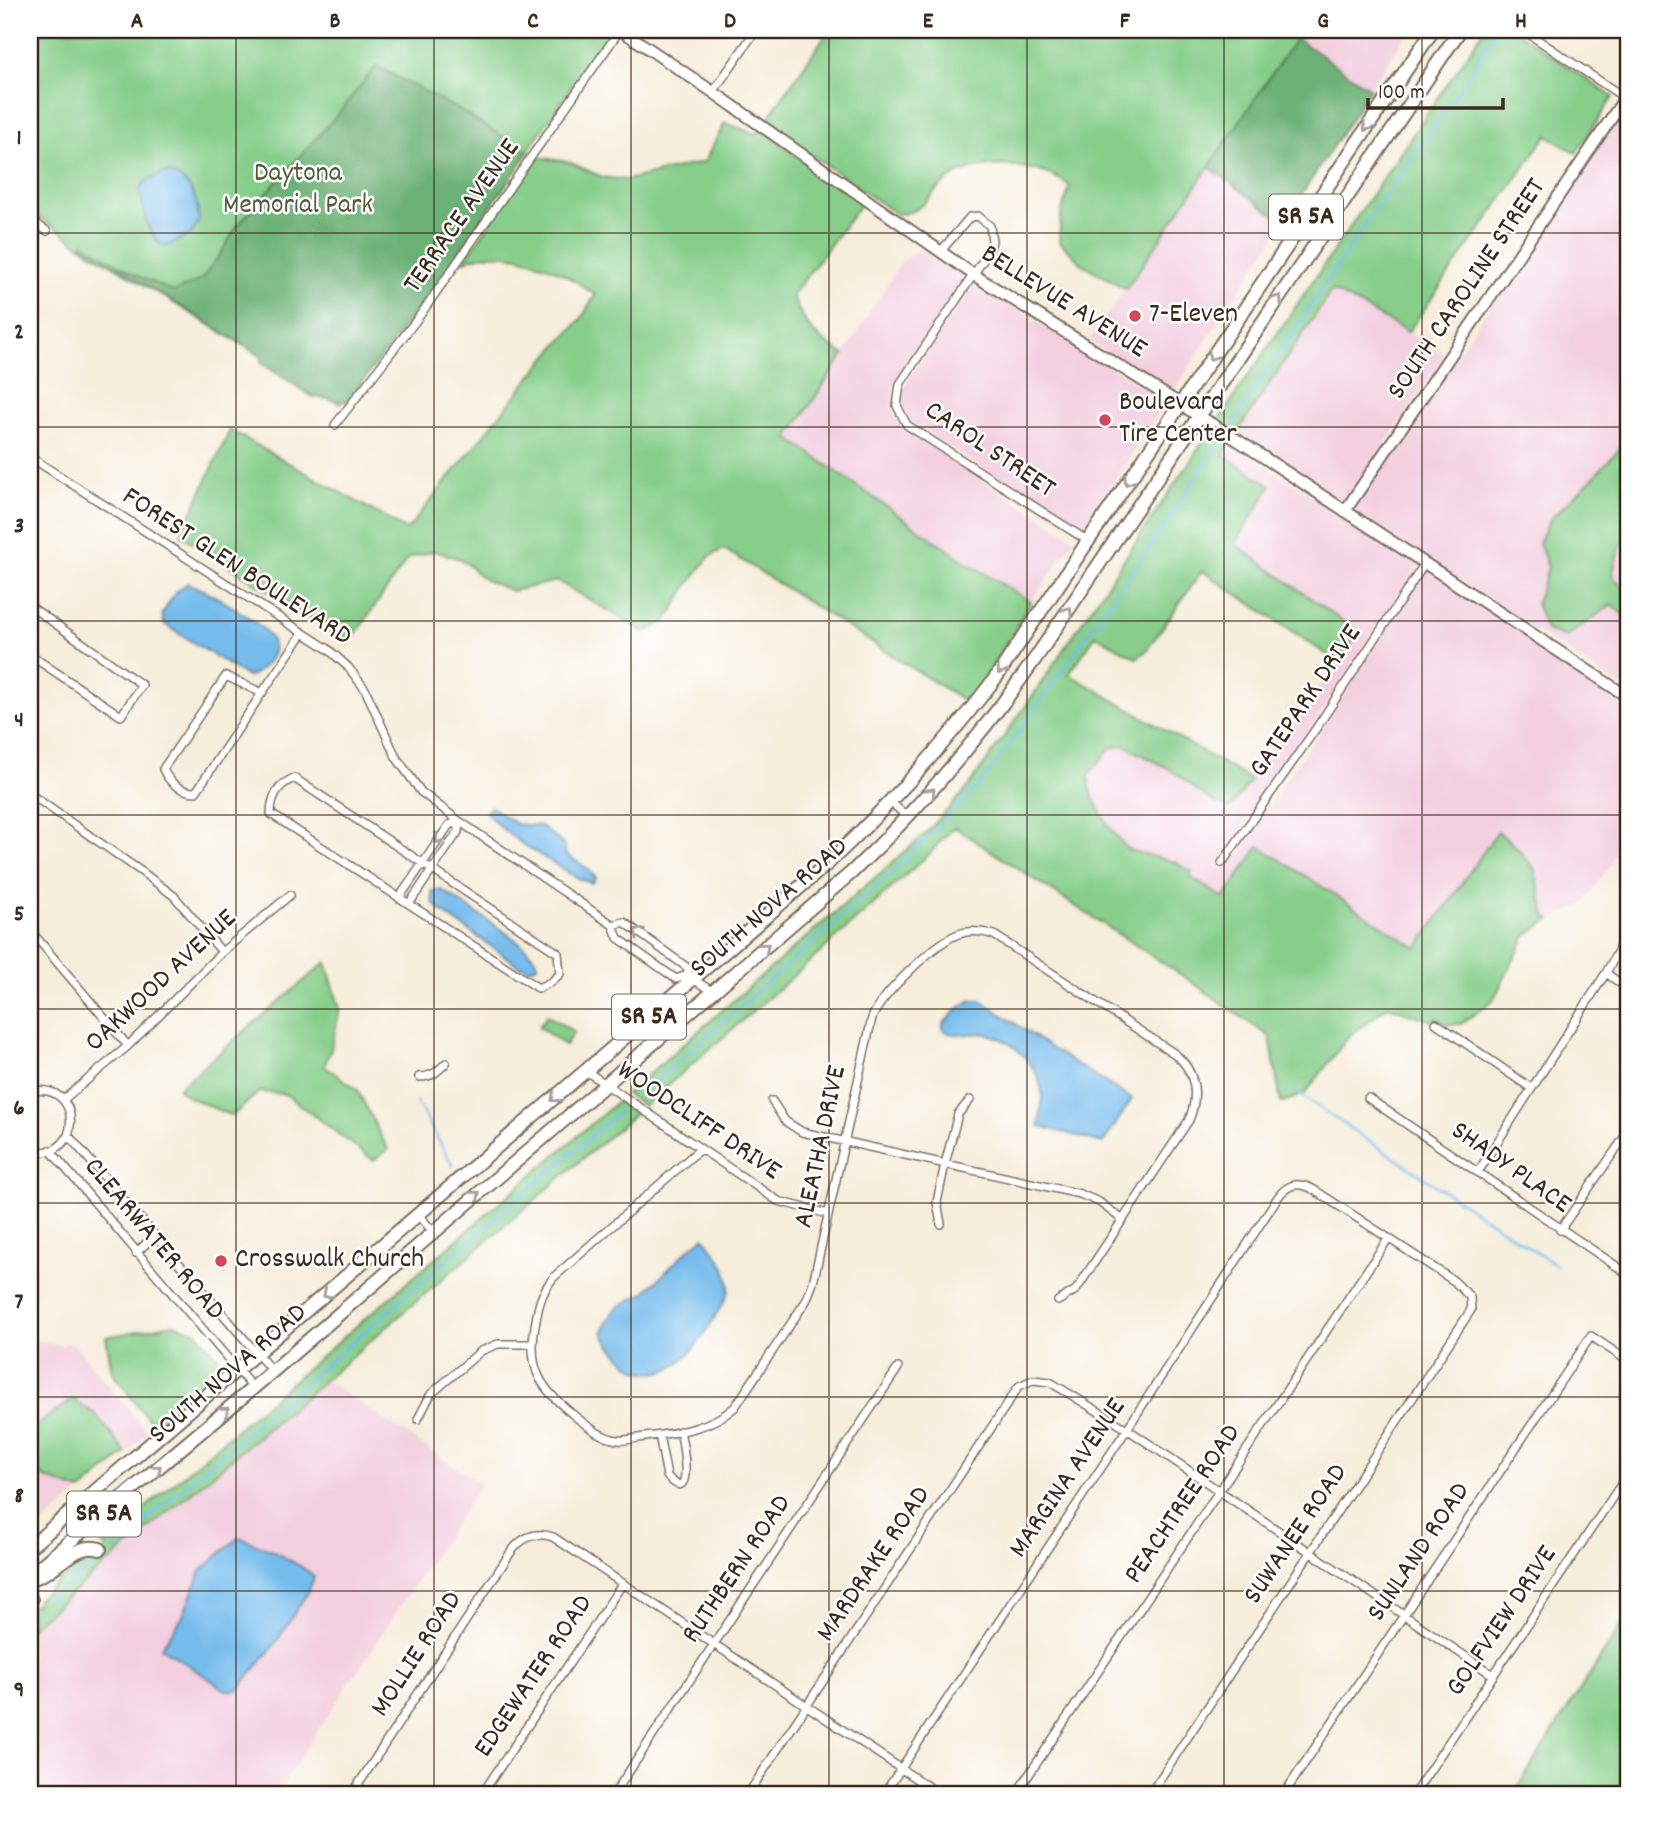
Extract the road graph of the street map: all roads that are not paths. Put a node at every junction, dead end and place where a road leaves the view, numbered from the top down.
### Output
1 (620, 30) edge
2 (756, 30) edge
3 (1433, 30) edge
4 (1460, 30) edge
5 (1527, 31) edge
6 (713, 92) junction
7 (1627, 97) edge
8 (30, 219) edge
9 (47, 231) dead end
10 (941, 251) junction
11 (974, 275) junction
12 (1180, 404) junction
13 (1198, 417) junction
14 (335, 425) dead end
15 (30, 457) edge
16 (1345, 511) junction
17 (1088, 541) junction
18 (1425, 563) junction
19 (30, 606) edge
20 (303, 634) junction
21 (30, 654) edge
22 (262, 693) junction
23 (1628, 697) edge
24 (30, 794) edge
25 (891, 802) junction
26 (907, 817) junction
27 (459, 821) junction
28 (424, 862) junction
29 (1222, 863) dead end
30 (432, 868) junction
31 (290, 895) dead end
32 (400, 898) junction
33 (409, 904) junction
34 (612, 925) junction
35 (30, 930) edge
36 (1628, 932) edge
37 (222, 952) junction
38 (1606, 973) junction
39 (690, 977) junction
40 (1628, 989) edge
41 (713, 992) junction
42 (1436, 1023) dead end
43 (128, 1046) junction
44 (446, 1063) dead end
45 (586, 1072) junction
46 (419, 1077) dead end
47 (604, 1085) junction
48 (1531, 1088) junction
49 (30, 1092) edge
50 (1368, 1098) dead end
51 (63, 1100) junction
52 (970, 1100) dead end
53 (772, 1101) dead end
54 (1628, 1132) edge
55 (68, 1135) junction
56 (844, 1143) junction
57 (700, 1149) junction
58 (30, 1150) edge
59 (50, 1150) junction
60 (946, 1164) junction
61 (1478, 1172) junction
62 (828, 1214) junction
63 (419, 1215) junction
64 (1123, 1220) junction
65 (941, 1224) dead end
66 (1560, 1230) junction
67 (433, 1232) junction
68 (155, 1236) junction
69 (1388, 1239) junction
70 (136, 1253) junction
71 (1628, 1274) edge
72 (1058, 1301) dead end
73 (532, 1343) junction
74 (257, 1353) junction
75 (1628, 1361) edge
76 (898, 1368) dead end
77 (237, 1370) junction
78 (272, 1371) junction
79 (253, 1388) junction
80 (418, 1419) dead end
81 (1127, 1429) junction
82 (680, 1431) junction
83 (659, 1435) junction
84 (1628, 1474) edge
85 (1218, 1490) junction
86 (30, 1547) edge
87 (100, 1549) dead end
88 (1311, 1553) junction
89 (30, 1577) edge
90 (623, 1583) junction
91 (1403, 1615) junction
92 (715, 1643) junction
93 (1493, 1675) junction
94 (807, 1705) junction
95 (901, 1769) junction
96 (354, 1794) edge
97 (482, 1794) edge
98 (614, 1794) edge
99 (748, 1794) edge
100 (884, 1794) edge
101 (939, 1794) edge
102 (1016, 1794) edge
103 (1150, 1794) edge
104 (1284, 1794) edge
105 (1413, 1794) edge

1 - 6 street, BELLEVUE AVENUE
1 - 14 street, TERRACE AVENUE
2 - 6 street
3 -> 12 main road, SR 5A
13 -> 4 main road, SR 5A
5 - 7 street
6 - 10 street, BELLEVUE AVENUE
7 - 16 street, SOUTH CAROLINE STREET
8 - 9 street
10 - 11 street, BELLEVUE AVENUE
10 - 11 street, CAROL STREET
11 - 12 street, BELLEVUE AVENUE
11 - 17 street, CAROL STREET
12 - 13 street, BELLEVUE AVENUE
12 -> 17 main road, SOUTH NOVA ROAD / SR 5A
13 - 16 street, BELLEVUE AVENUE
26 -> 13 main road, SOUTH NOVA ROAD / SR 5A
15 - 20 street, FOREST GLEN BOULEVARD
16 - 18 street, BELLEVUE AVENUE
17 -> 25 main road, SOUTH NOVA ROAD / SR 5A
18 - 23 street, BELLEVUE AVENUE
18 - 29 street, GATEPARK DRIVE
19 - 21 street
20 - 22 street
20 - 27 street, FOREST GLEN BOULEVARD
22 - 22 street
24 - 37 street
25 - 26 street
25 - 39 main road, SOUTH NOVA ROAD / SR 5A
41 -> 26 main road, SOUTH NOVA ROAD / SR 5A
27 -> 28 street
27 - 30 street
27 - 34 street, FOREST GLEN BOULEVARD
28 - 30 street
28 - 32 street
28 - 32 street
30 - 33 street
30 - 33 street
31 - 37 street, OAKWOOD AVENUE
32 - 33 street
34 - 39 street, FOREST GLEN BOULEVARD
39 -> 34 street, FOREST GLEN BOULEVARD
35 - 43 street
36 - 38 street
37 - 43 street, OAKWOOD AVENUE
38 - 40 street
38 - 48 street
39 - 41 street
39 - 45 main road, SOUTH NOVA ROAD / SR 5A
41 - 47 main road, SOUTH NOVA ROAD / SR 5A
42 - 48 street
43 - 51 street, OAKWOOD AVENUE
44 - 46 street
45 - 47 street, WOODCLIFF DRIVE
45 -> 63 main road, SOUTH NOVA ROAD / SR 5A
47 - 57 street, WOODCLIFF DRIVE
67 -> 47 main road, SOUTH NOVA ROAD / SR 5A
48 - 61 street
49 - 51 street
50 - 61 street, SHADY PLACE
51 - 55 street
52 - 60 street
53 - 56 street
54 - 66 street
55 - 59 street
55 - 68 street, CLEARWATER ROAD
56 - 60 street
56 - 62 street, ALEATHA DRIVE
56 - 64 street, ALEATHA DRIVE
57 - 62 street, WOODCLIFF DRIVE
57 - 73 street, ALEATHA DRIVE
58 - 59 street
59 - 70 street, CLEARWATER ROAD
60 - 64 street
60 - 65 street
61 - 66 street, SHADY PLACE
62 - 82 street, ALEATHA DRIVE
63 - 67 street
63 -> 74 main road, SOUTH NOVA ROAD / SR 5A
64 - 72 street, ALEATHA DRIVE
66 - 71 street, SHADY PLACE
67 - 78 main road, SOUTH NOVA ROAD / SR 5A
68 - 70 street
68 - 74 street, CLEARWATER ROAD
69 - 81 street, MARGINA AVENUE
69 - 85 street, PEACHTREE ROAD
69 - 88 street, SUWANEE ROAD
70 - 77 street, CLEARWATER ROAD
73 - 80 street
73 - 83 street, ALEATHA DRIVE
74 - 77 main road, SOUTH NOVA ROAD / SR 5A
74 - 78 street, CLEARWATER ROAD
75 - 91 street, SUNLAND ROAD
76 - 92 street, RUTHBERN ROAD
77 - 79 street, CLEARWATER ROAD
77 - 86 main road, SOUTH NOVA ROAD / SR 5A
78 - 79 main road, SOUTH NOVA ROAD / SR 5A
89 -> 79 main road, SOUTH NOVA ROAD / SR 5A
81 - 85 street
81 - 94 street, MARDRAKE ROAD
81 - 95 street, MARGINA AVENUE
82 - 83 street, ALEATHA DRIVE
82 - 83 street
84 - 93 street, GOLFVIEW DRIVE
85 - 88 street
85 - 102 street, PEACHTREE ROAD
87 - 89 main road
88 - 91 street
88 - 103 street, SUWANEE ROAD
90 - 92 street
90 - 96 street, MOLLIE ROAD
90 - 97 street, EDGEWATER ROAD
91 - 93 street
91 - 104 street, SUNLAND ROAD
92 - 94 street
92 - 98 street, RUTHBERN ROAD
93 - 105 street, GOLFVIEW DRIVE
94 - 95 street
94 - 99 street, MARDRAKE ROAD
95 - 100 street, MARGINA AVENUE
95 - 101 street

